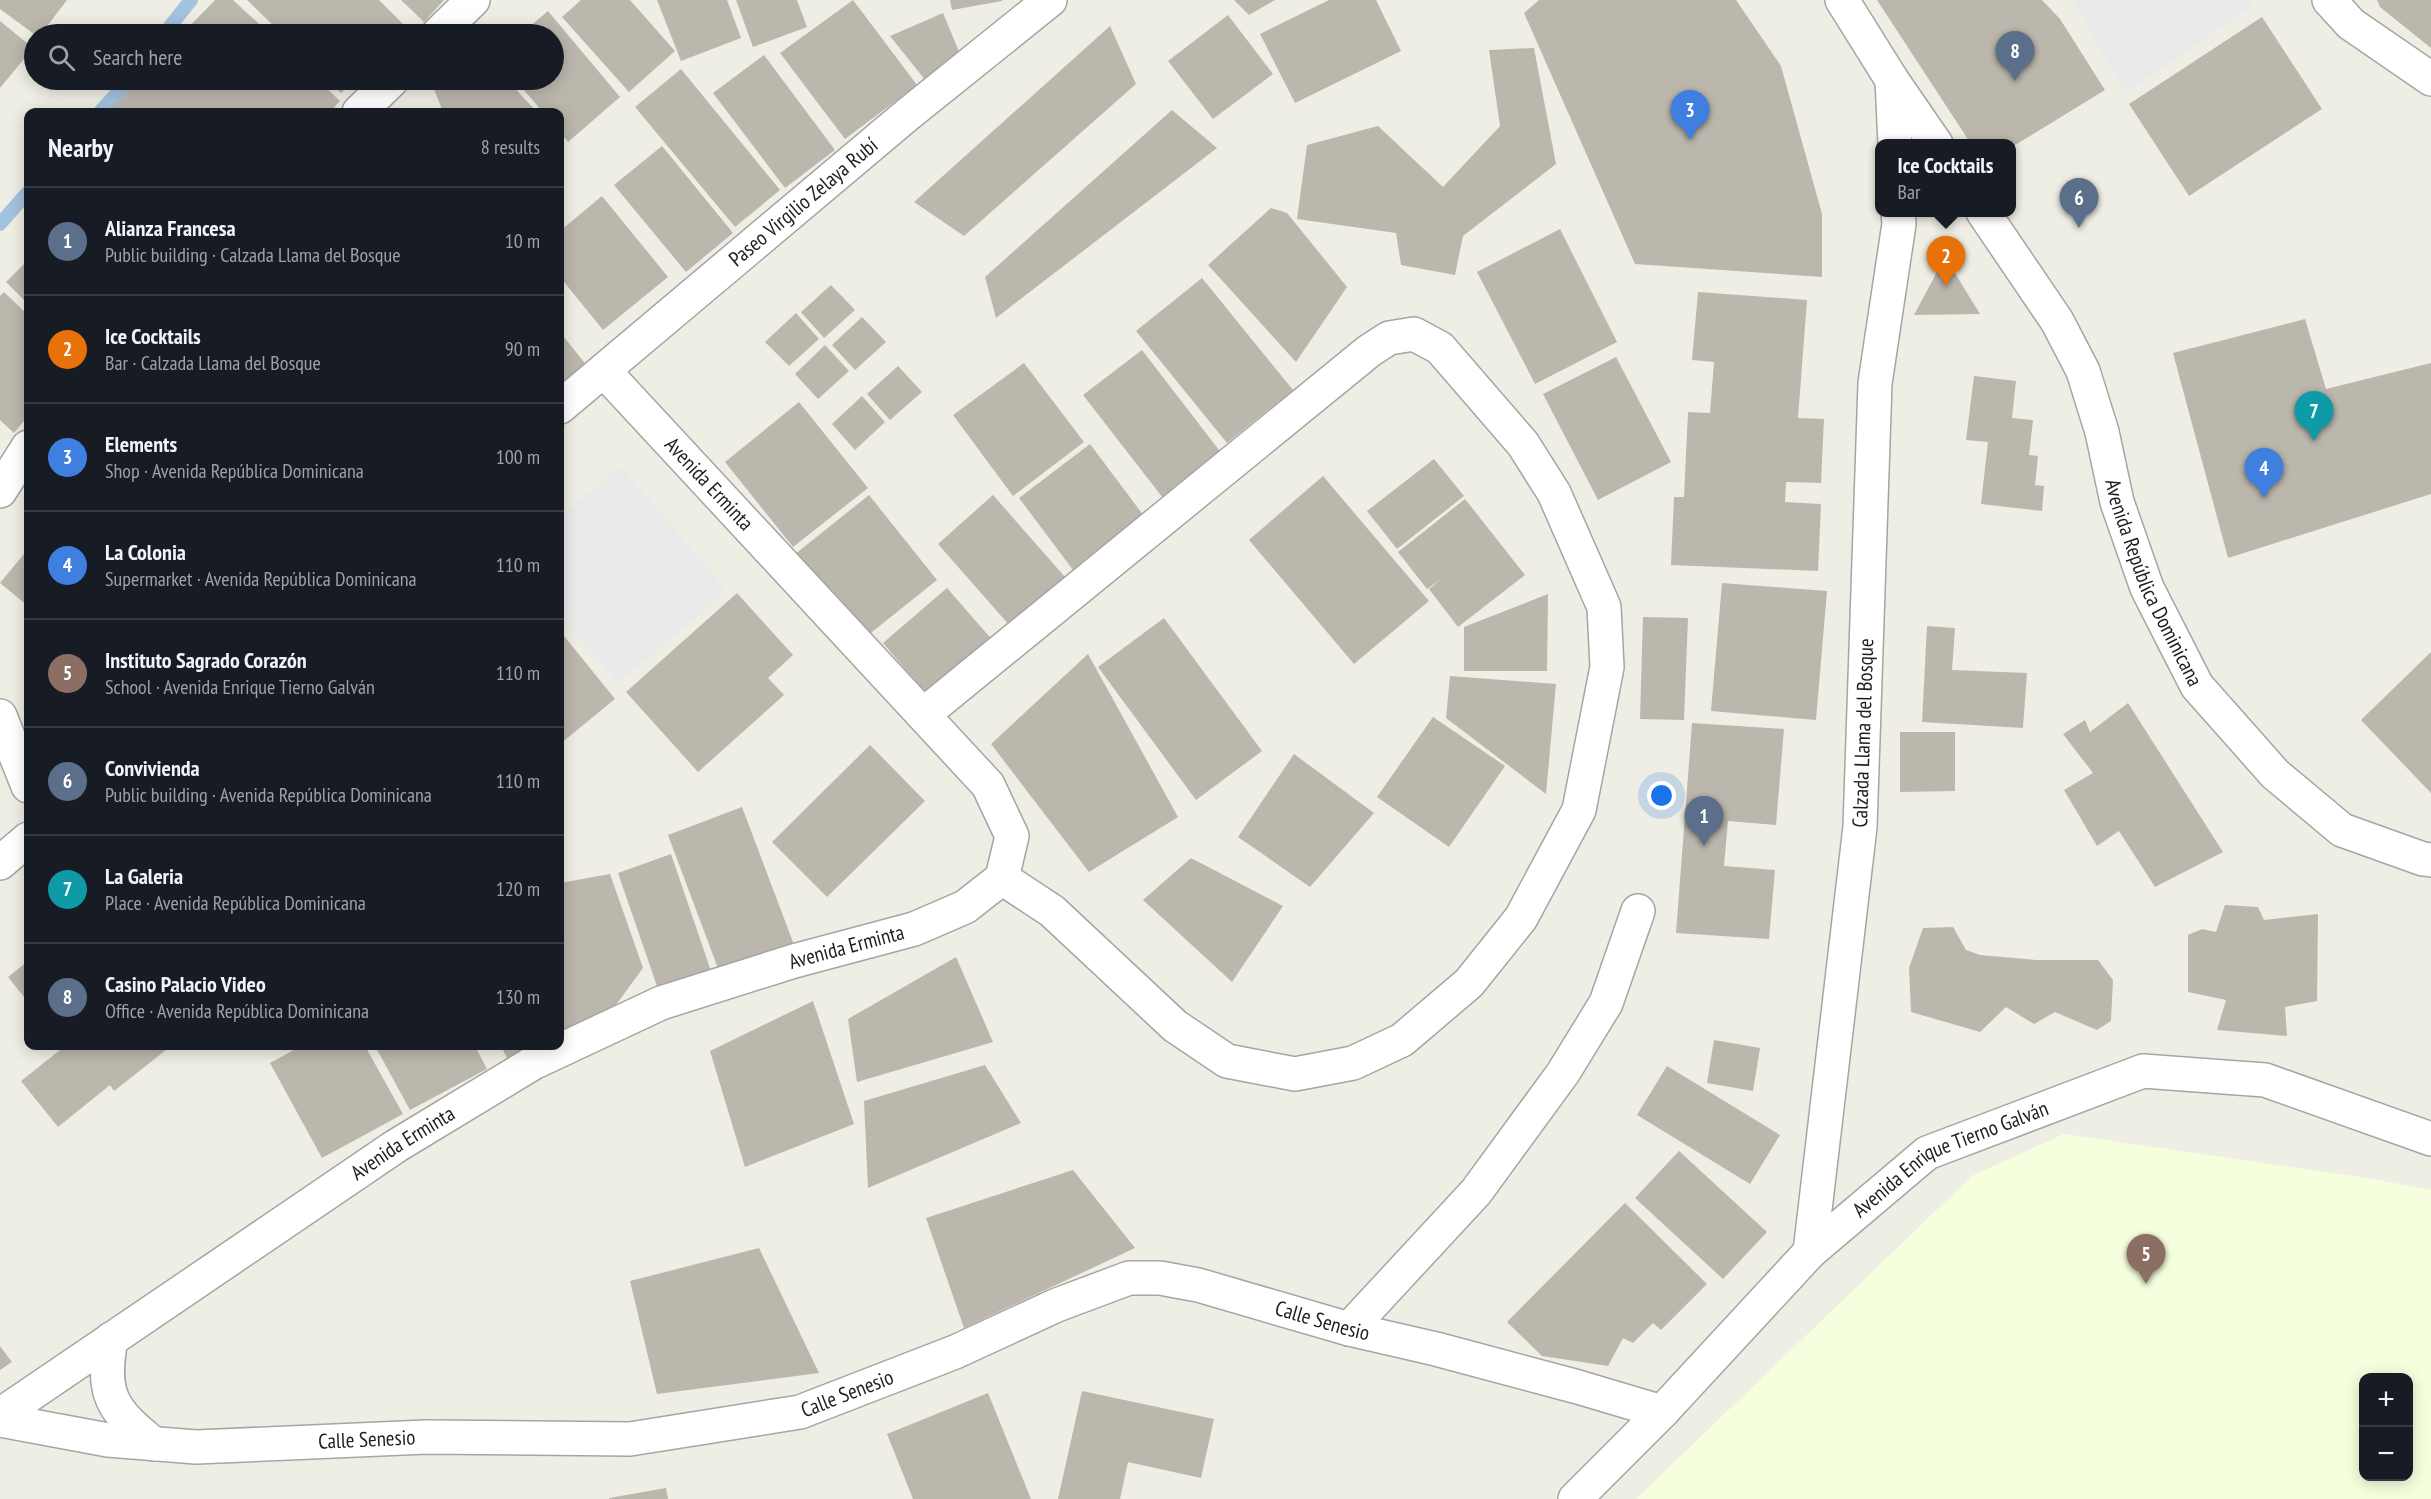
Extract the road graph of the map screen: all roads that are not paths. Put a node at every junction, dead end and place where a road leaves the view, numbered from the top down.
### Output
1 (473, 0) edge
2 (1050, 0) edge
3 (1842, 0) edge
4 (2329, 0) edge
5 (448, 24) edge
6 (2431, 79) edge
7 (1892, 80) junction
8 (381, 90) edge
9 (362, 108) edge
10 (1895, 139) edge
11 (1933, 139) edge
12 (1898, 217) edge
13 (1986, 217) edge
14 (604, 371) junction
15 (564, 403) edge
16 (24, 453) edge
17 (0, 491) edge
18 (924, 714) junction
19 (0, 716) edge
20 (24, 776) edge
21 (24, 842) edge
22 (2431, 860) edge
23 (0, 863) edge
24 (1002, 878) junction
25 (1638, 911) dead end
26 (564, 1049) edge
27 (561, 1050) edge
28 (2431, 1139) edge
29 (1810, 1252) junction
30 (1349, 1329) junction
31 (111, 1339) junction
32 (1662, 1412) junction
33 (0, 1415) edge
34 (0, 1420) edge
35 (154, 1444) junction
36 (1575, 1499) edge

1 - 5 street
2 - 14 street, Paseo Virgilio Zelaya Rubí
3 - 7 street
4 - 6 street
7 - 10 street
7 - 11 street
8 - 9 street
12 - 29 street, Calzada Llama del Bosque
13 - 22 street, Avenida República Dominicana
14 - 15 street, Paseo Virgilio Zelaya Rubí
14 - 18 street, Avenida Erminta
16 - 17 street
18 - 24 street, Avenida Erminta
18 - 24 street
19 - 20 street
21 - 23 street
24 - 26 street, Avenida Erminta
25 - 30 street
27 - 31 street, Avenida Erminta
28 - 29 street, Avenida Enrique Tierno Galván
29 - 32 street, Avenida Enrique Tierno Galván
30 - 32 street, Calle Senesio
30 - 35 street, Calle Senesio
31 - 33 street, Avenida Erminta
31 - 35 street
32 - 36 street, Avenida Enrique Tierno Galván
34 - 35 street, Calle Senesio

